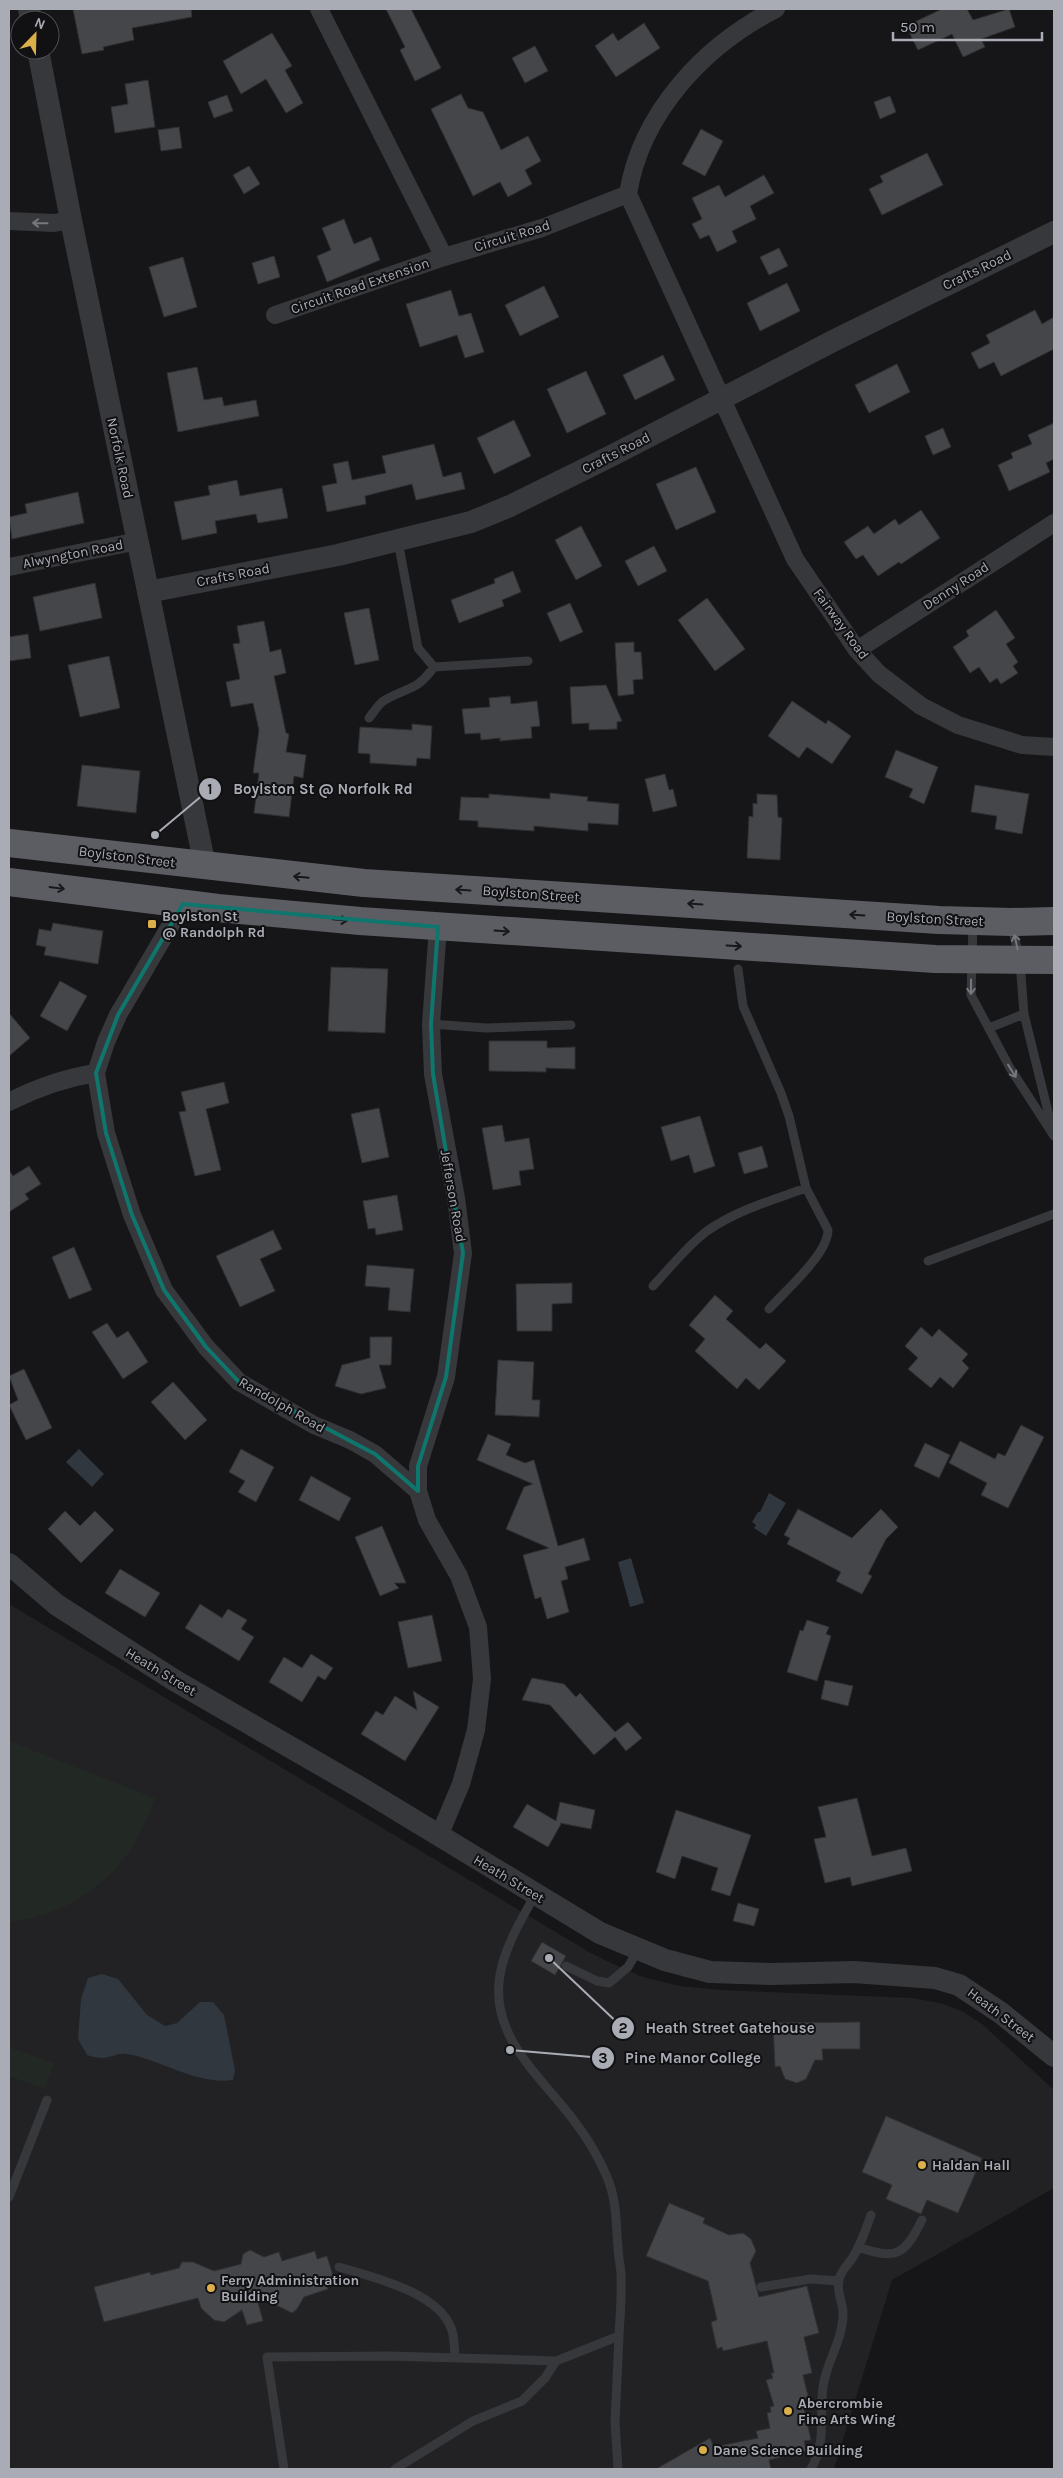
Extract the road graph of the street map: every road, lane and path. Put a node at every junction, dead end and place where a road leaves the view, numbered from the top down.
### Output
1 (319, 9) edge
2 (776, 9) edge
3 (40, 60) edge
4 (628, 194) junction
5 (70, 220) junction
6 (9, 221) edge
7 (1054, 232) edge
8 (444, 257) junction
9 (275, 315) dead end
10 (720, 399) junction
11 (1054, 523) edge
12 (398, 540) junction
13 (138, 541) junction
14 (9, 567) edge
15 (148, 592) junction
16 (858, 650) junction
17 (528, 661) dead end
18 (434, 667) junction
19 (369, 718) dead end
20 (1054, 747) edge
21 (9, 843) edge
22 (205, 866) junction
23 (9, 882) edge
24 (183, 904) junction
25 (973, 921) junction
26 (1054, 921) edge
27 (1011, 922) junction
28 (438, 927) junction
29 (972, 960) junction
30 (1054, 960) edge
31 (1020, 962) junction
32 (738, 969) dead end
33 (1024, 1014) junction
34 (431, 1024) junction
35 (571, 1024) dead end
36 (989, 1028) junction
37 (96, 1073) junction
38 (9, 1102) edge
39 (806, 1188) junction
40 (1054, 1214) edge
41 (928, 1260) dead end
42 (652, 1286) dead end
43 (769, 1309) dead end
44 (418, 1491) junction
45 (9, 1564) edge
46 (439, 1836) junction
47 (535, 1895) junction
48 (638, 1950) junction
49 (566, 1966) dead end
50 (1054, 2056) edge
51 (47, 2100) dead end
52 (9, 2197) edge
53 (871, 2215) dead end
54 (922, 2220) dead end
55 (858, 2247) junction
56 (339, 2267) dead end
57 (838, 2281) junction
58 (761, 2287) dead end
59 (619, 2336) junction
60 (455, 2358) junction
61 (556, 2361) junction
62 (284, 2469) edge
63 (395, 2469) edge
64 (618, 2469) edge
65 (812, 2469) edge

1 - 8 street
2 - 4 street
3 - 5 street, Norfolk Road
4 - 8 street, Circuit Road
4 - 10 street
5 -> 6 street
5 - 13 street, Norfolk Road
7 - 10 street, Crafts Road
8 - 9 street, Circuit Road Extension
10 - 12 street, Crafts Road
10 - 16 street, Fairway Road
11 - 16 street, Denny Road
12 - 15 street, Crafts Road
12 - 18 lane
13 - 14 street, Alwyngton Road
13 - 15 street, Norfolk Road
15 - 22 street, Norfolk Road
16 - 20 street, Fairway Road
17 - 18 lane
18 - 19 lane
21 - 22 highway, Boylston Street
25 -> 22 highway, Boylston Street
23 -> 24 highway
24 -> 28 highway
24 - 37 street
25 - 27 highway, Boylston Street
25 - 29 lane
26 - 27 highway, Boylston Street
31 -> 27 lane
28 -> 29 highway
28 - 34 street, Jefferson Road
29 - 31 highway
29 -> 36 lane
30 - 31 highway
31 - 33 lane
32 - 39 lane
33 - 36 lane
36 -> 33 lane
34 - 35 lane
34 - 44 street, Jefferson Road
37 - 38 street
37 - 44 street, Randolph Road
39 - 42 lane
39 - 43 lane
40 - 41 lane
44 - 46 street
45 - 46 street, Heath Street
46 - 47 street, Heath Street
47 - 48 street, Heath Street
47 - 59 lane
48 - 49 lane
48 - 50 street, Heath Street
51 - 52 lane
53 - 55 lane
54 - 55 lane
55 - 57 lane
56 - 60 lane
57 - 58 lane
57 - 65 lane
59 - 61 lane
59 - 64 lane
60 - 61 lane
60 - 62 lane
61 - 63 lane

